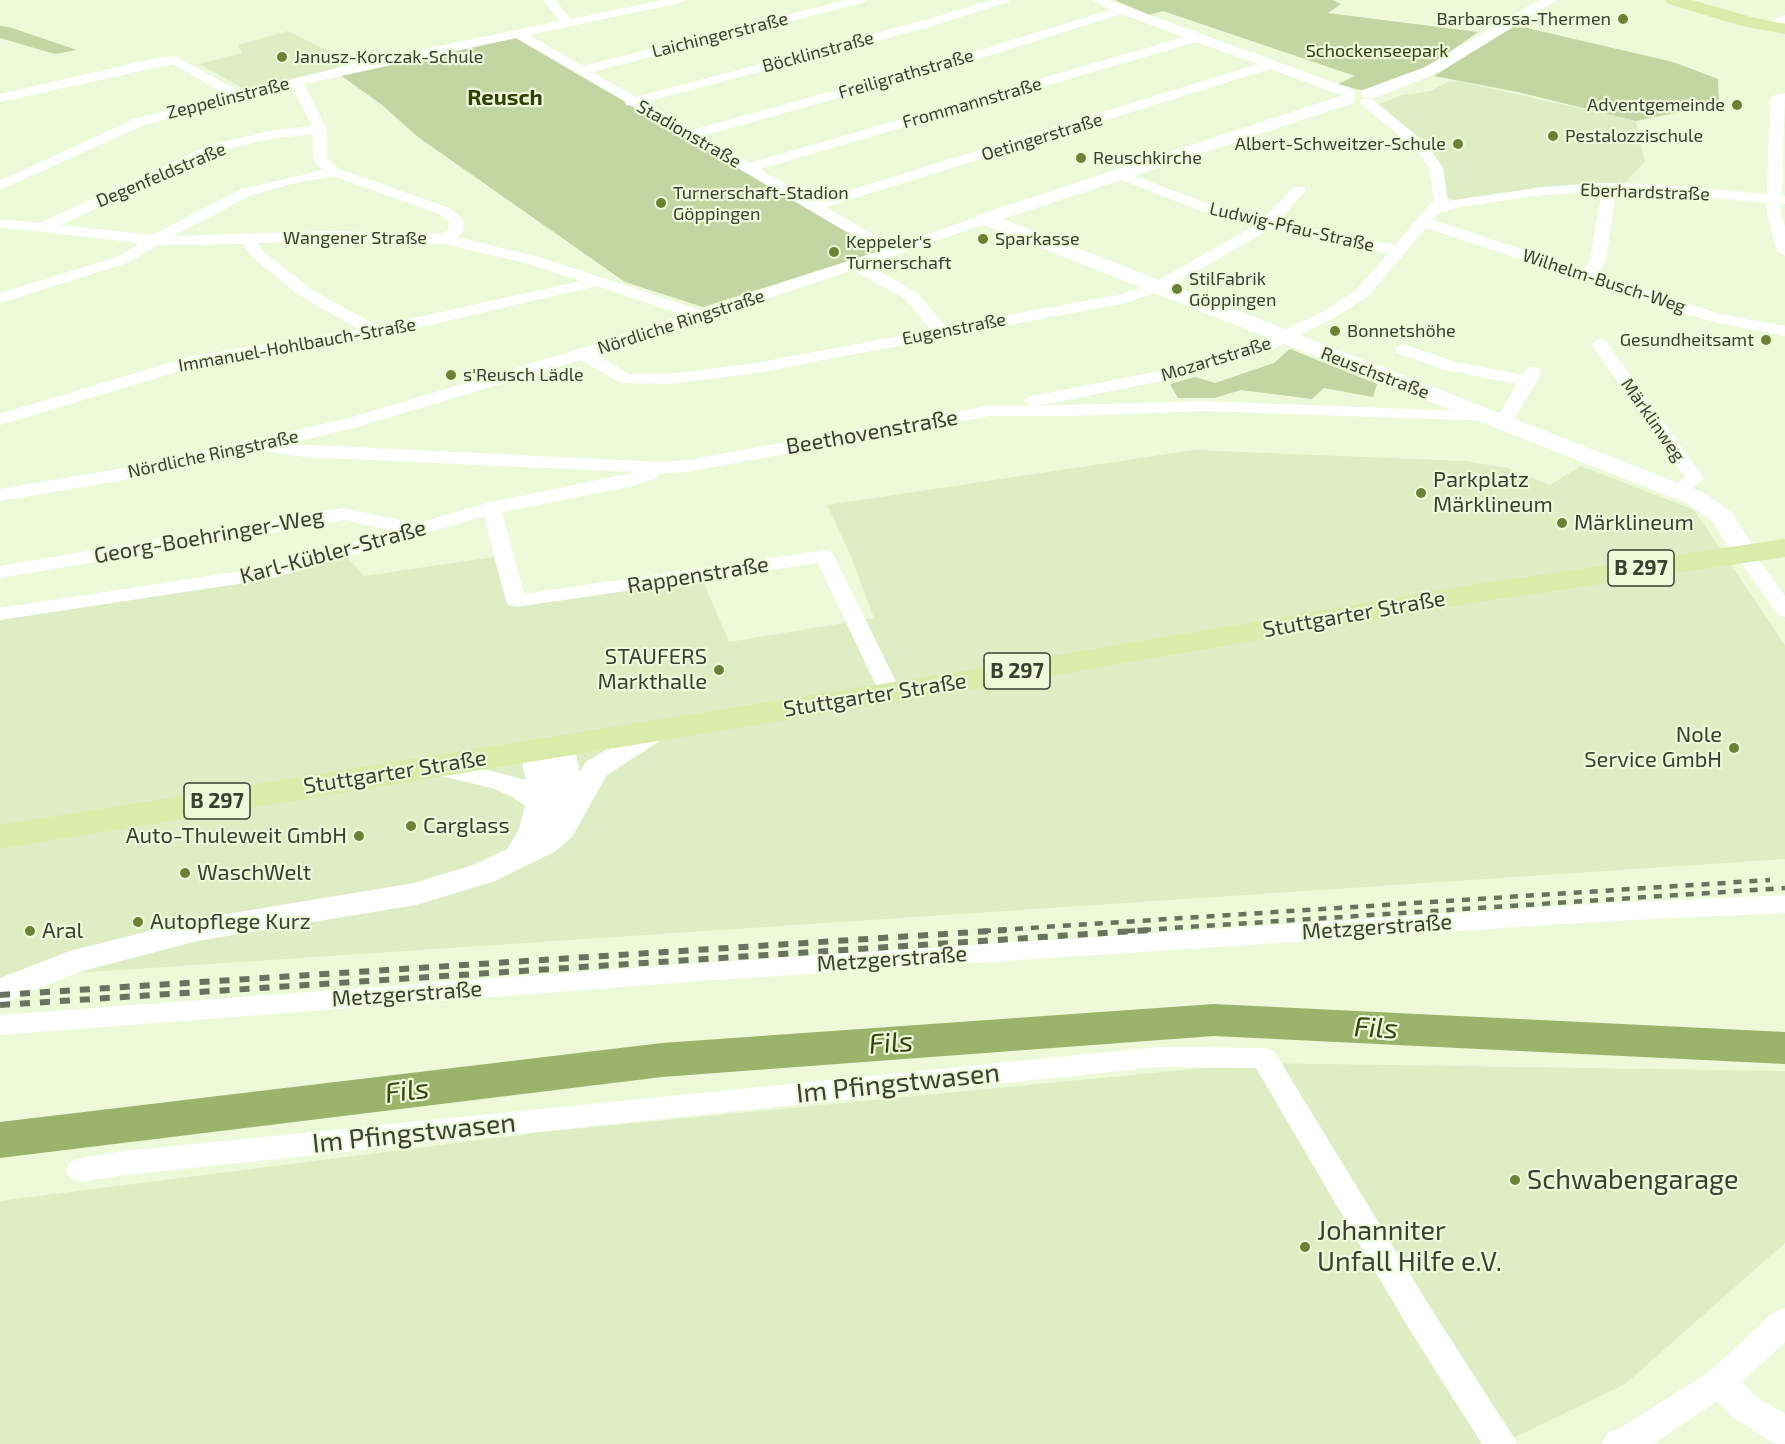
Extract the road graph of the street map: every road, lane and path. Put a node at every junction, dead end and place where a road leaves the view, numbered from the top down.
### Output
1 (549, 0) edge
2 (679, 0) edge
3 (861, 0) edge
4 (1004, 0) edge
5 (1099, 0) edge
6 (1550, 0) edge
7 (1674, 0) edge
8 (1121, 10) junction
9 (1785, 19) edge
10 (568, 23) junction
11 (1766, 26) junction
12 (1785, 29) edge
13 (517, 33) junction
14 (1195, 38) junction
15 (1269, 65) junction
16 (579, 70) junction
17 (296, 81) junction
18 (237, 95) junction
19 (1348, 96) junction
20 (1785, 97) edge
21 (0, 98) edge
22 (1368, 98) junction
23 (631, 102) junction
24 (320, 129) junction
25 (689, 135) junction
26 (748, 168) junction
27 (334, 172) junction
28 (1119, 174) junction
29 (2, 180) edge
30 (1611, 187) junction
31 (1299, 190) dead end
32 (1780, 200) edge
33 (814, 206) junction
34 (1429, 216) junction
35 (985, 219) junction
36 (0, 223) edge
37 (1267, 224) junction
38 (41, 228) junction
39 (248, 239) junction
40 (445, 239) junction
41 (154, 240) junction
42 (1399, 251) junction
43 (1785, 251) edge
44 (892, 252) junction
45 (854, 264) junction
46 (1589, 276) junction
47 (598, 282) junction
48 (1158, 287) junction
49 (0, 298) edge
50 (699, 315) junction
51 (941, 331) junction
52 (1785, 331) edge
53 (374, 332) junction
54 (1285, 337) junction
55 (1599, 344) dead end
56 (1403, 349) dead end
57 (583, 354) junction
58 (988, 411) junction
59 (0, 420) edge
60 (1495, 420) junction
61 (259, 445) junction
62 (662, 468) junction
63 (1677, 491) junction
64 (0, 495) edge
65 (491, 508) junction
66 (417, 530) junction
67 (1785, 548) edge
68 (1744, 553) junction
69 (0, 572) edge
70 (1785, 611) edge
71 (0, 614) edge
72 (890, 692) junction
73 (656, 731) junction
74 (547, 748) junction
75 (434, 765) junction
76 (555, 809) junction
77 (0, 837) edge
78 (1785, 904) edge
79 (0, 992) edge
80 (0, 1025) edge
81 (81, 1170) dead end
82 (1785, 1322) edge
83 (1720, 1382) junction
84 (1785, 1432) edge
85 (1501, 1444) edge
86 (1619, 1444) edge

1 - 10 street
2 - 10 street, Zeppelinstraße
3 - 16 street, Laichingerstraße
4 - 23 street, Böcklinstraße
5 - 8 street
6 - 22 street, Nördliche Ringstraße
7 - 11 main road
8 - 14 street
8 - 25 street, Freiligrathstraße
9 - 11 street
10 - 13 street, Zeppelinstraße
11 - 12 main road
13 - 16 street, Stadionstraße
13 - 17 street, Zeppelinstraße
14 - 15 street
14 - 26 street, Frommannstraße
15 - 19 street
15 - 33 street, Oetingerstraße
16 - 23 street, Stadionstraße
17 - 18 street, Zeppelinstraße
17 - 24 street
18 - 21 street
18 - 29 street, Zeppelinstraße
19 - 22 street, Nördliche Ringstraße
19 - 28 street, Nördliche Ringstraße
20 - 32 street
22 - 34 street
23 - 25 street, Stadionstraße
24 - 27 street
24 - 38 street, Degenfeldstraße
25 - 26 street, Stadionstraße
26 - 33 street, Stadionstraße
27 - 40 street
27 - 41 street
28 - 35 street, Nördliche Ringstraße
28 - 37 street, Ludwig-Pfau-Straße
30 - 32 street, Eberhardstraße
30 - 34 street, Eberhardstraße
30 - 46 street
31 - 37 street, Eugenstraße
32 - 43 street
33 - 44 street, Stadionstraße
34 - 42 street, Mozartstraße
34 - 46 street, Wilhelm-Busch-Weg
35 - 44 street, Nördliche Ringstraße
35 - 48 street, Reuschstraße
36 - 38 street, Wangener Straße
37 - 42 street, Ludwig-Pfau-Straße
37 - 48 street, Eugenstraße
38 - 41 street, Wangener Straße
39 - 40 street, Wangener Straße
39 - 41 street, Wangener Straße
39 - 53 street
40 - 47 street, Wangener Straße
41 - 49 street
42 - 54 street, Mozartstraße
44 - 45 street, Nördliche Ringstraße
45 - 50 street, Nördliche Ringstraße
45 - 51 street
46 - 52 street, Wilhelm-Busch-Weg
47 - 50 street, Wangener Straße
47 - 53 street, Immanuel-Hohlbauch-Straße
48 - 51 street, Eugenstraße
48 - 54 street, Reuschstraße
50 - 57 street, Nördliche Ringstraße
51 - 57 street, Eugenstraße
53 - 59 street, Immanuel-Hohlbauch-Straße
54 - 58 street, Mozartstraße
54 - 60 street, Reuschstraße
55 - 63 street, Märklinweg
56 - 60 street
57 - 61 street, Nördliche Ringstraße
58 - 60 street, Beethovenstraße
58 - 62 street, Beethovenstraße
60 - 63 street, Reuschstraße
61 - 62 street, Beethovenstraße
61 - 64 street, Nördliche Ringstraße
62 - 65 street, Karl-Kübler-Straße
63 - 68 street, Reuschstraße
65 - 66 street, Karl-Kübler-Straße
65 - 72 street, Rappenstraße
66 - 69 street, Georg-Boehringer-Weg
66 - 71 street, Karl-Kübler-Straße
67 - 68 main road, Stuttgarter Straße / B 297
68 - 70 street
68 - 72 main road, Stuttgarter Straße / B 297
72 - 73 main road, Stuttgarter Straße / B 297
73 - 74 main road, Stuttgarter Straße / B 297
73 - 76 street
74 - 75 main road, Stuttgarter Straße / B 297
74 - 76 street
75 - 76 street
75 - 77 main road, Stuttgarter Straße / B 297
76 - 79 street
78 - 80 street, Metzgerstraße
81 - 85 street, Im Pfingstwasen
82 - 83 street
83 - 84 street
83 - 86 street

